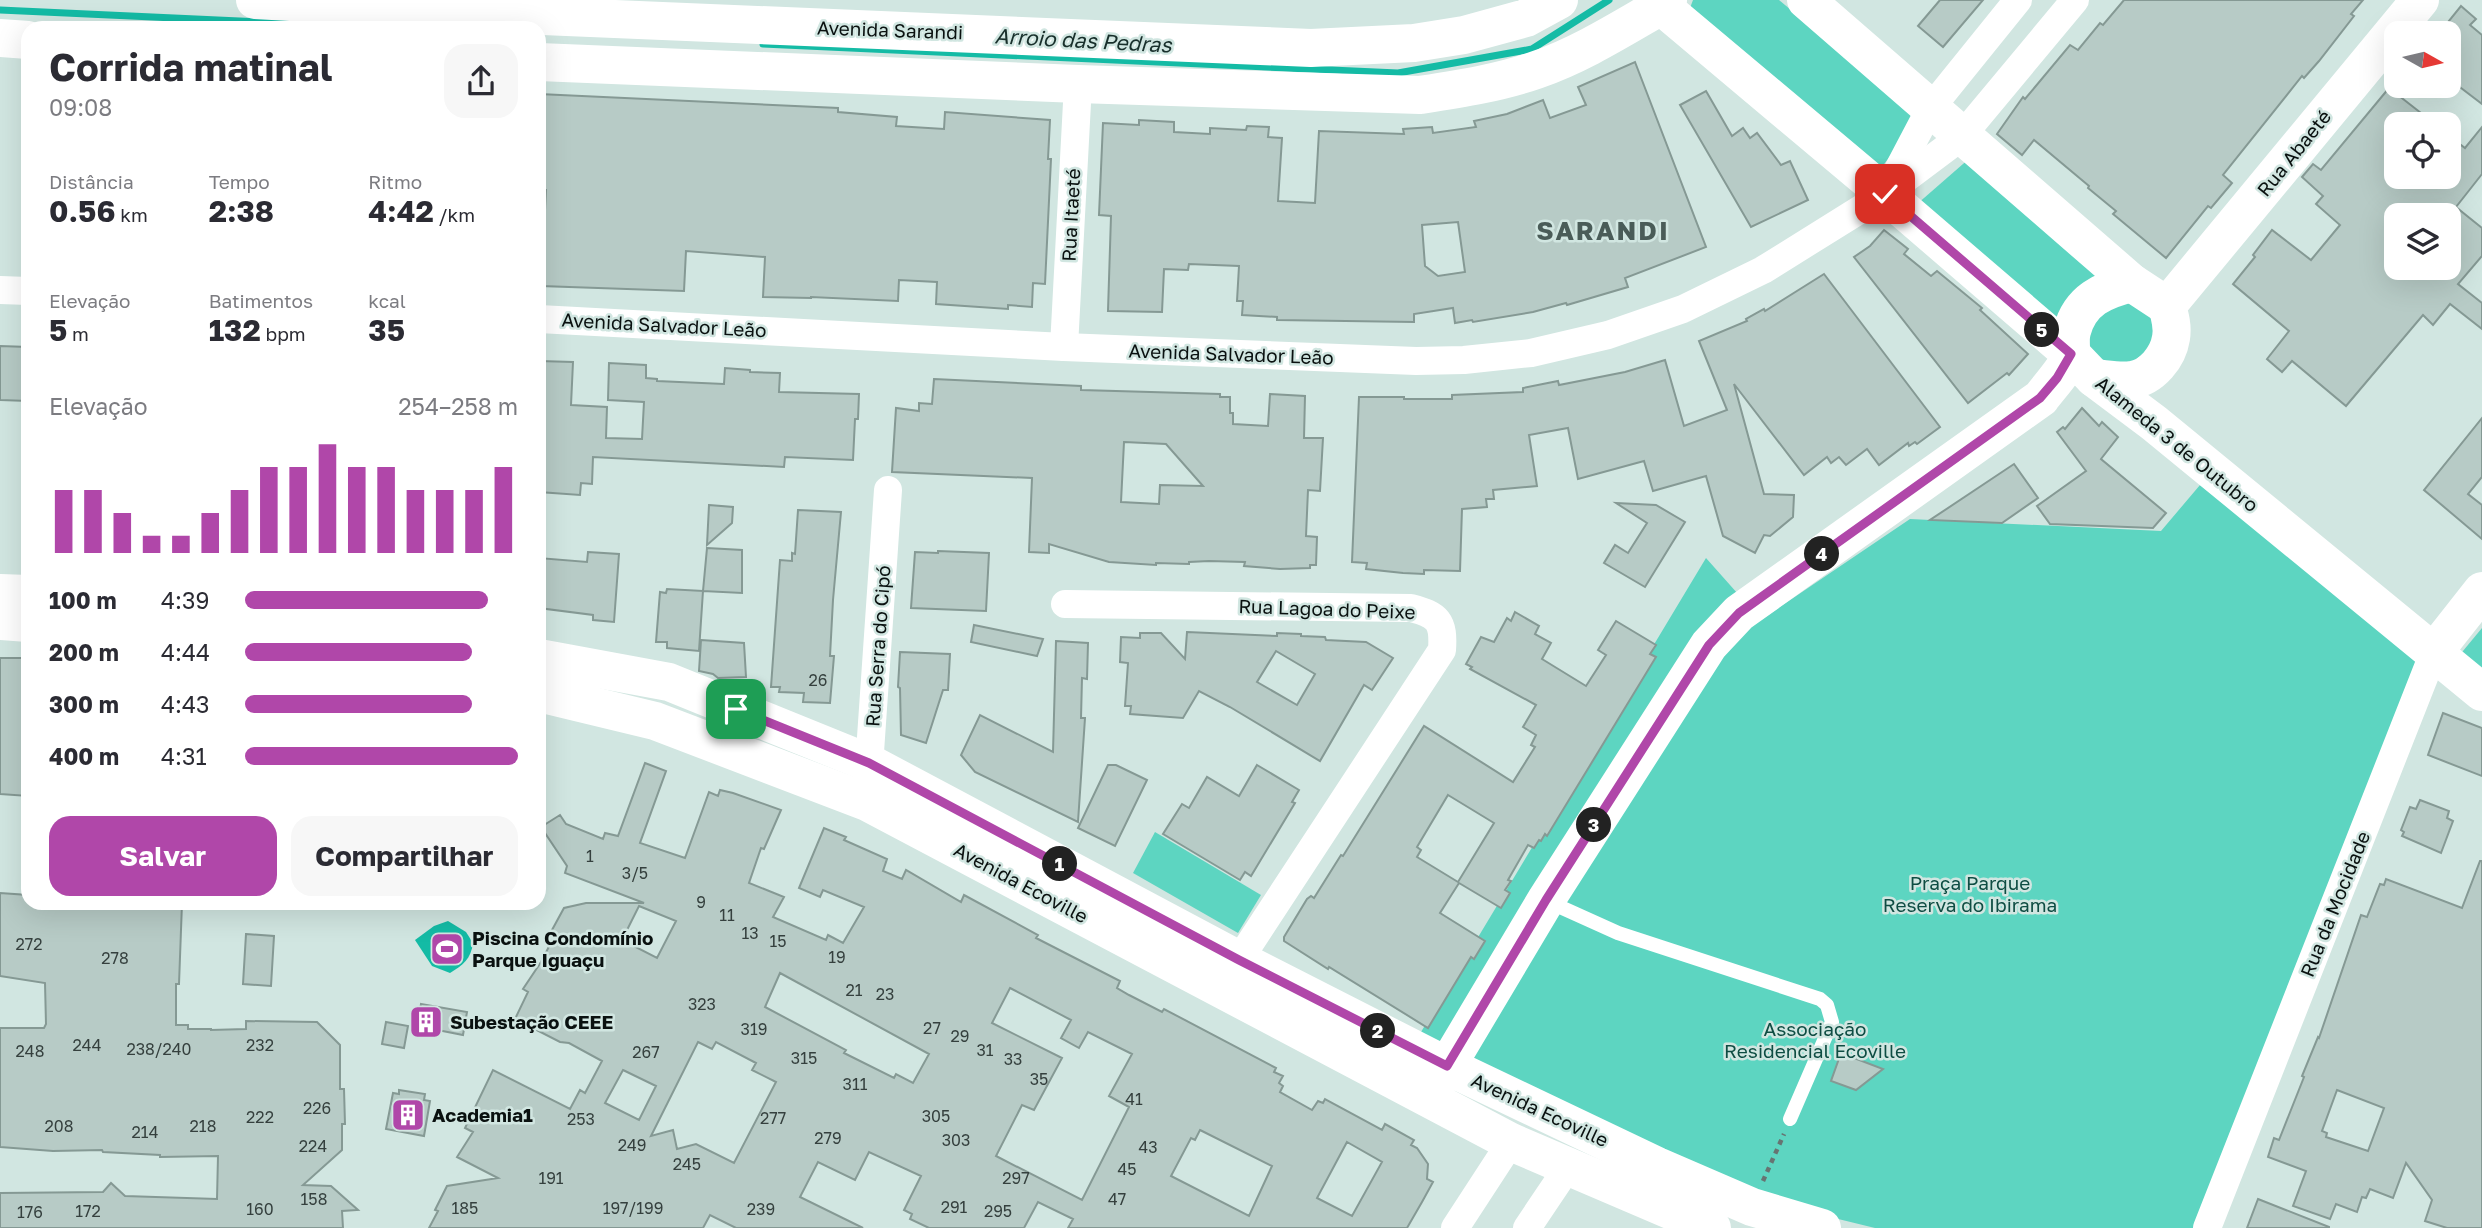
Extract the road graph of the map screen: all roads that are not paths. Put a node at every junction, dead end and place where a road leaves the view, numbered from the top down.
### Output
1 (255, 0) edge
2 (1559, 0) edge
3 (1806, 0) edge
4 (2018, 0) edge
5 (2075, 0) edge
6 (2420, 0) edge
7 (1661, 2) edge
8 (507, 7) edge
9 (0, 38) edge
10 (21, 40) edge
11 (546, 62) edge
12 (1077, 84) junction
13 (1930, 109) junction
14 (1961, 137) junction
15 (1885, 194) junction
16 (2132, 283) junction
17 (0, 290) edge
18 (21, 291) edge
19 (2167, 306) junction
20 (546, 318) edge
21 (1064, 347) junction
22 (2082, 366) junction
23 (2148, 374) junction
24 (2143, 416) junction
25 (888, 490) dead end
26 (2482, 590) edge
27 (0, 593) edge
28 (21, 594) edge
29 (1065, 604) dead end
30 (0, 621) edge
31 (21, 622) edge
32 (2434, 652) junction
33 (546, 659) edge
34 (2482, 692) edge
35 (546, 695) edge
36 (869, 763) junction
37 (867, 802) junction
38 (1546, 900) junction
39 (1239, 960) junction
40 (1447, 1066) junction
41 (1429, 1099) junction
42 (1790, 1119) road end
43 (1511, 1142) junction
44 (1657, 1166) junction
45 (1568, 1167) junction
46 (1639, 1199) junction
47 (1455, 1228) edge
48 (1527, 1228) edge
49 (1712, 1228) edge
50 (1822, 1228) edge
51 (2207, 1228) edge

1 - 8 street, Avenida Sarandi
2 - 8 street, Avenida Sarandi
3 - 13 street
4 - 13 street
5 - 14 street, Avenida Salvador Leão
6 - 19 street, Rua Abaeté
7 - 12 street
7 - 15 street, Alameda 3 de Outubro
9 - 10 street
11 - 12 street
12 - 21 street, Rua Itaeté
13 - 14 street
13 - 15 street
14 - 15 street, Avenida Salvador Leão
14 - 16 street
15 - 21 street, Avenida Salvador Leão
15 - 22 street, Alameda 3 de Outubro
16 - 19 street
16 - 22 street
17 - 18 street
19 - 23 street
20 - 21 street, Avenida Salvador Leão
22 - 23 street
22 - 24 street, Alameda 3 de Outubro
22 - 38 street
23 - 24 street
24 - 32 street, Alameda 3 de Outubro
25 - 36 street, Rua Serra do Cipó
26 - 32 street, Rua da Mocidade
27 - 28 street
29 - 39 street, Rua Lagoa do Peixe
30 - 31 street
32 - 34 street, Alameda 3 de Outubro
32 - 51 street, Rua da Mocidade
33 - 36 street, Avenida Ecoville
35 - 37 street, Avenida Ecoville
36 - 37 street, Rua Serra do Cipó
36 - 39 street, Avenida Ecoville
37 - 41 street, Avenida Ecoville
38 - 40 street
38 - 42 lane
39 - 40 street, Avenida Ecoville
40 - 41 street
40 - 44 street, Avenida Ecoville
41 - 43 street, Avenida Ecoville
43 - 45 street, Avenida Ecoville
43 - 47 street
44 - 46 street
44 - 50 street, Avenida Ecoville
45 - 46 street, Avenida Ecoville
45 - 48 street
46 - 49 street, Avenida Ecoville

